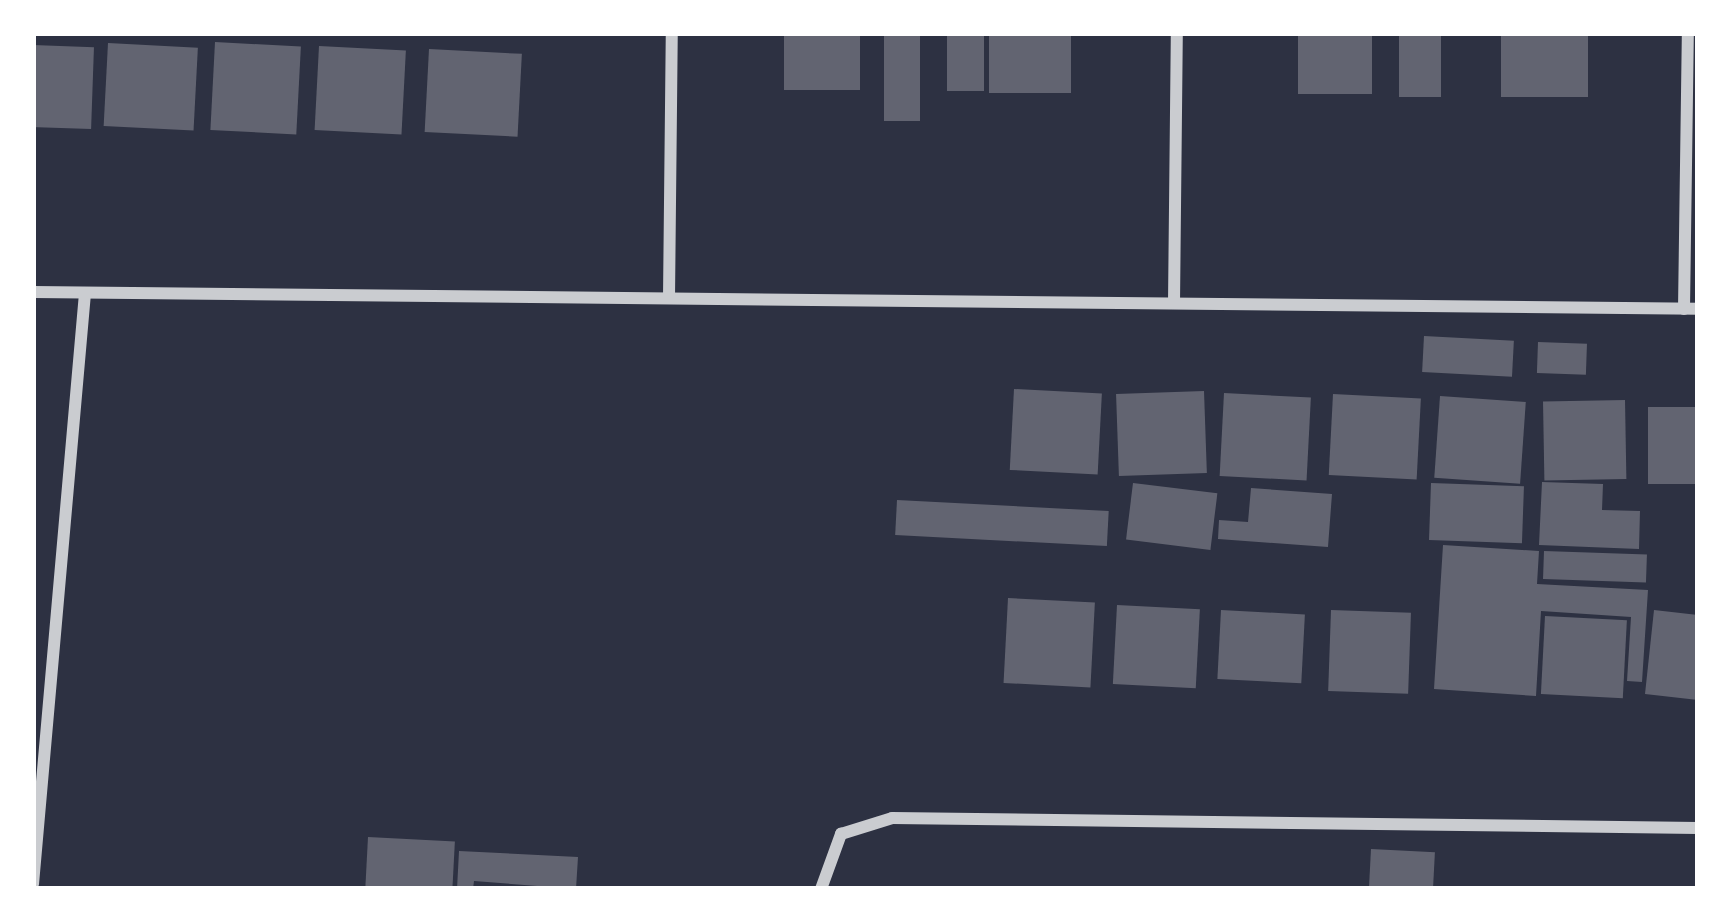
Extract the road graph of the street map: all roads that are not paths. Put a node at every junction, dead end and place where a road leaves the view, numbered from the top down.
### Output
1 (672, 33) edge
2 (1177, 33) edge
3 (1688, 33) edge
4 (33, 292) edge
5 (85, 293) junction
6 (669, 298) junction
7 (1174, 304) junction
8 (1691, 309) edge
9 (1698, 828) edge
10 (33, 884) edge
11 (821, 889) edge

1 - 6 street
2 - 7 street
3 - 8 street
4 - 5 street
5 - 6 street
5 - 10 street
6 - 7 street
7 - 8 street
9 - 11 street

